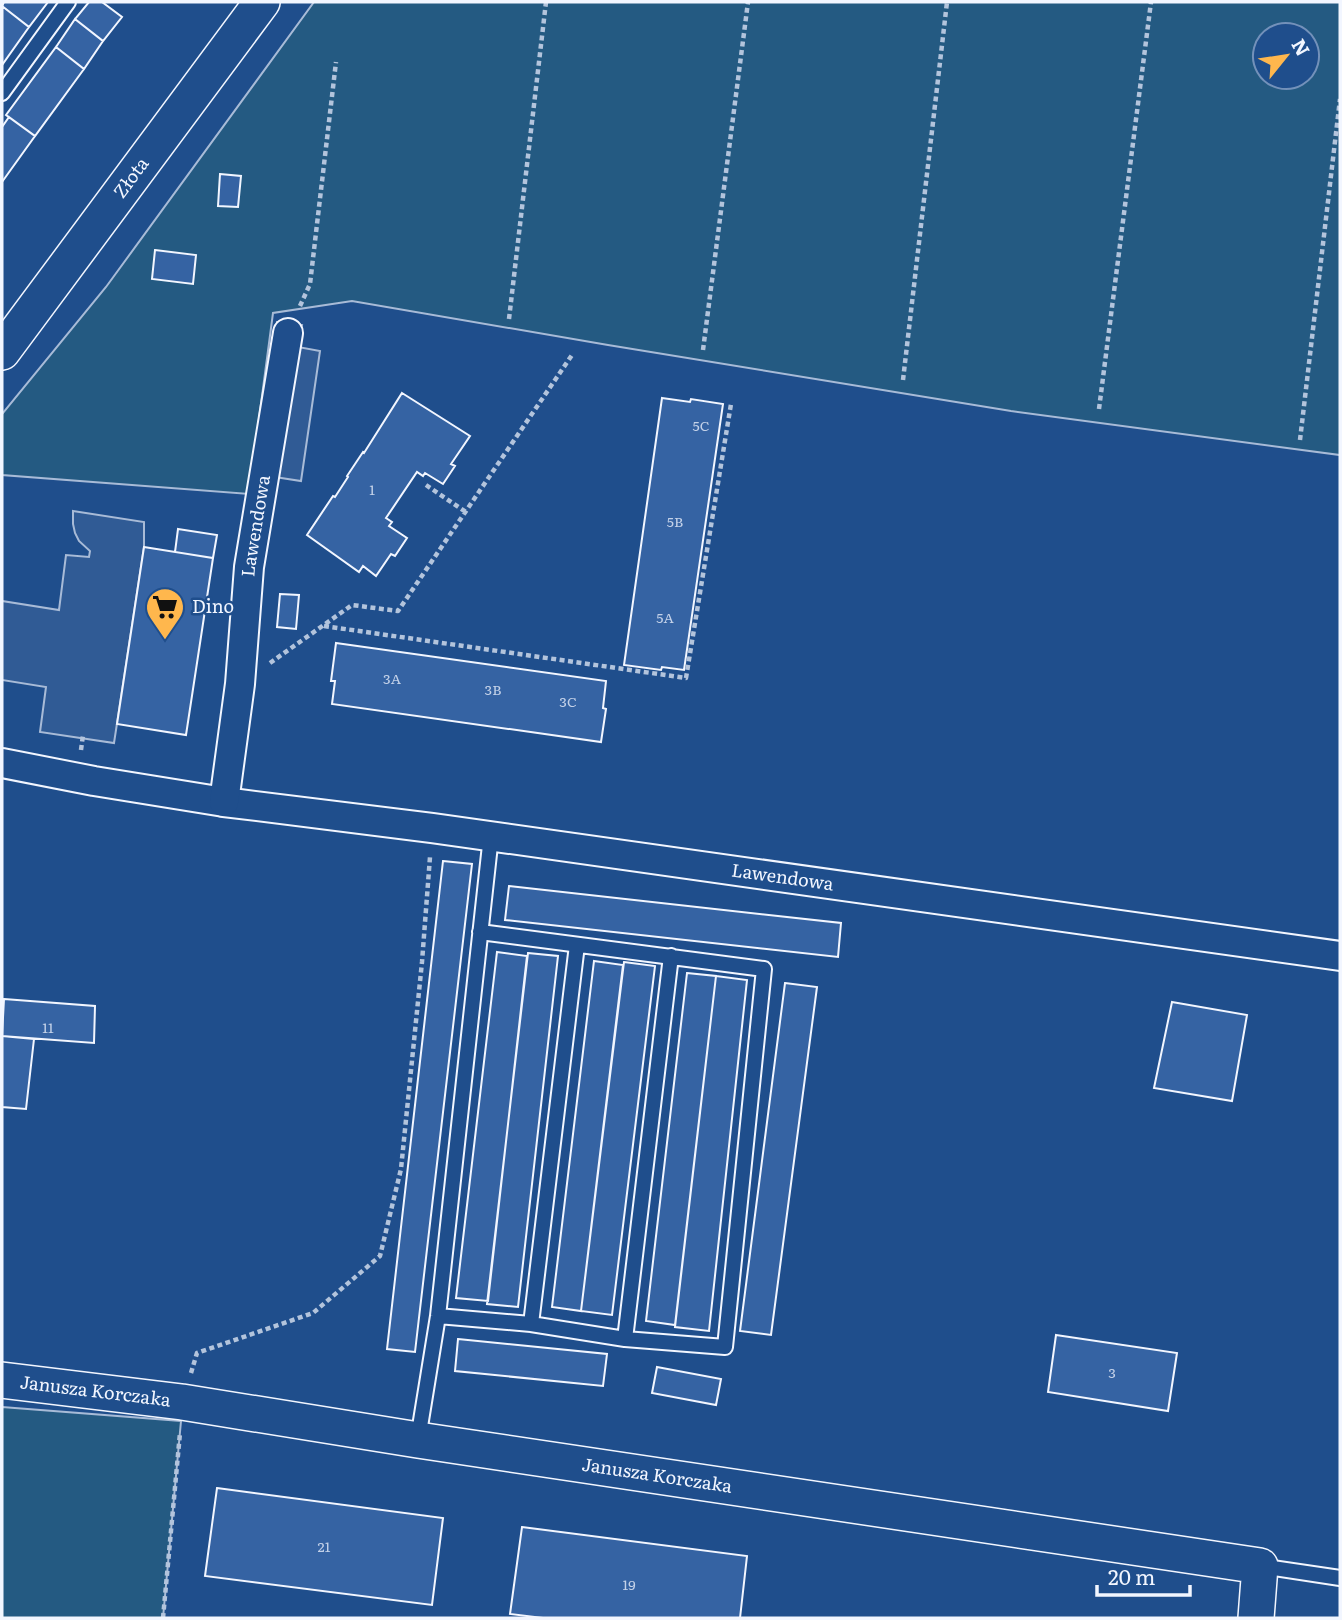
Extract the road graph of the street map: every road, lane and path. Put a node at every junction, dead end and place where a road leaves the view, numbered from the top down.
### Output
1 (68, 2) edge
2 (262, 2) edge
3 (546, 2) edge
4 (748, 2) edge
5 (947, 2) edge
6 (1151, 2) edge
7 (336, 62) dead end
8 (2, 93) edge
9 (1340, 99) edge
10 (509, 319) dead end
11 (288, 332) joint
12 (704, 350) dead end
13 (2, 352) edge
14 (572, 355) dead end
15 (902, 380) dead end
16 (730, 404) dead end
17 (1098, 409) dead end
18 (1300, 440) dead end
19 (426, 485) dead end
20 (466, 512) junction
21 (324, 626) junction
22 (240, 684) junction
23 (83, 735) dead end
24 (80, 750) dead end
25 (2, 763) edge
26 (224, 803) junction
27 (432, 828) junction
28 (491, 836) junction
29 (480, 932) junction
30 (577, 945) junction
31 (1340, 956) edge
32 (671, 957) junction
33 (438, 1315) junction
34 (531, 1324) junction
35 (625, 1339) junction
36 (2, 1380) edge
37 (182, 1402) junction
38 (418, 1440) junction
39 (1260, 1566) junction
40 (1340, 1578) edge
41 (163, 1618) edge
42 (1255, 1618) edge

1 - 8 lane
2 - 13 street, Złota
3 - 10 path
4 - 12 path
5 - 15 path
6 - 17 path
7 - 11 path
9 - 18 path
11 - 22 street, Lawendowa
14 - 20 path
16 - 21 path
19 - 20 path
20 - 21 path
21 - 22 path
22 - 26 street, Lawendowa
23 - 24 path
25 - 26 street, Lawendowa
26 - 27 street, Lawendowa
27 - 28 street, Lawendowa
27 - 37 path
28 - 29 lane
28 - 31 street, Lawendowa
29 - 30 lane
29 - 33 lane
30 - 32 lane
30 - 34 lane
32 - 35 lane
32 - 35 lane
33 - 34 lane
33 - 38 lane
34 - 35 lane
36 - 37 street, Janusza Korczaka
37 - 38 street, Janusza Korczaka
37 - 41 path
38 - 39 street, Janusza Korczaka
39 - 40 lane
39 - 42 street

